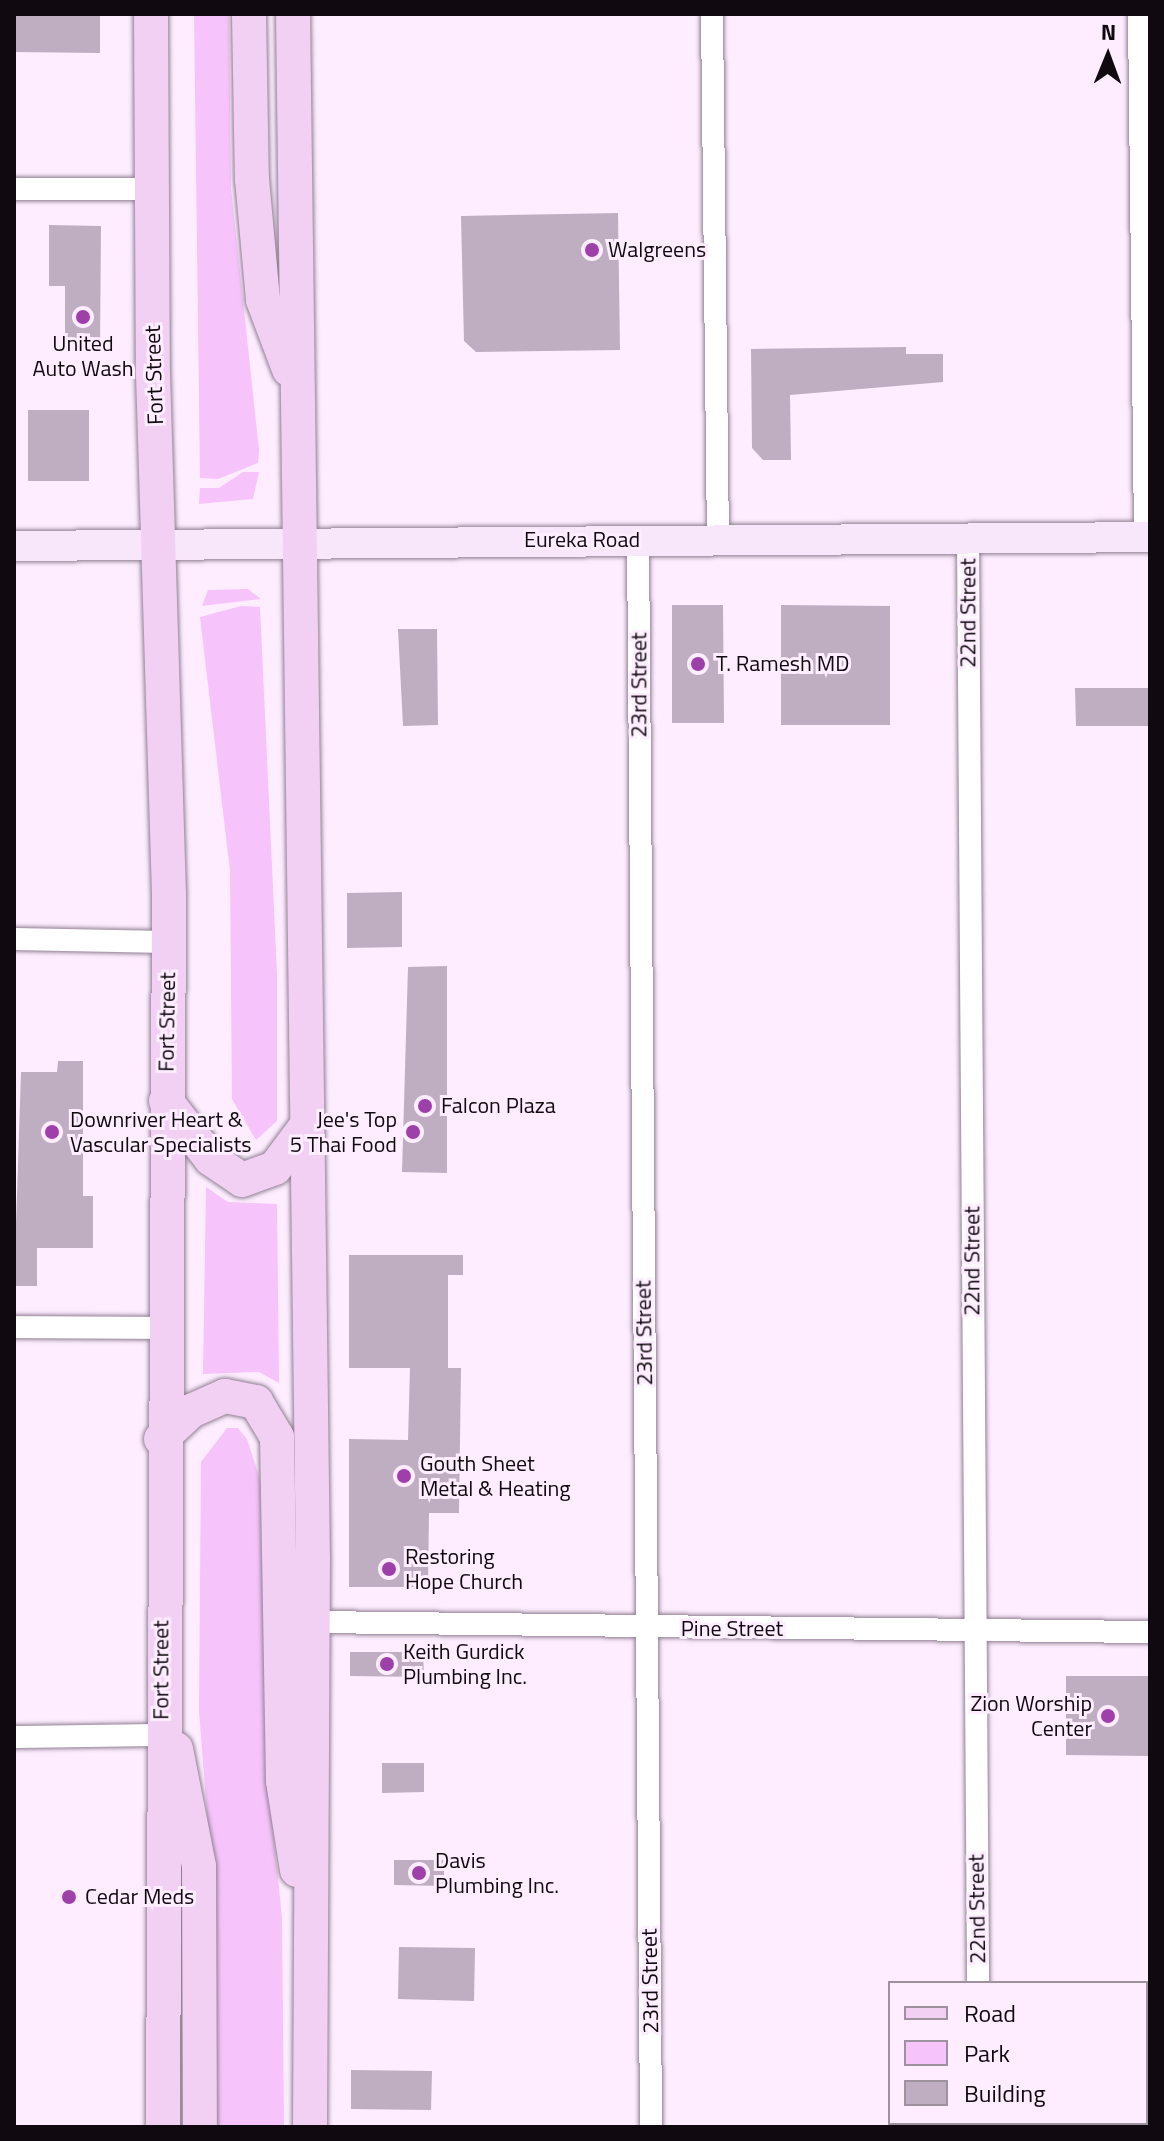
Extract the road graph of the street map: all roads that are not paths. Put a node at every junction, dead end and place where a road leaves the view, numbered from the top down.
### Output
1 (151, 14) edge
2 (249, 14) edge
3 (293, 14) edge
4 (712, 14) edge
5 (1139, 14) edge
6 (14, 189) edge
7 (151, 189) junction
8 (296, 388) junction
9 (1148, 537) edge
10 (968, 538) junction
11 (638, 539) junction
12 (718, 539) junction
13 (14, 546) edge
14 (296, 547) junction
15 (159, 548) junction
16 (14, 939) edge
17 (168, 942) junction
18 (166, 1101) junction
19 (307, 1125) junction
20 (14, 1327) edge
21 (163, 1328) junction
22 (161, 1439) junction
23 (314, 1622) junction
24 (647, 1628) junction
25 (975, 1631) junction
26 (1150, 1632) edge
27 (161, 1670) junction
28 (161, 1735) junction
29 (14, 1737) edge
30 (311, 1912) junction
31 (978, 1981) edge
32 (163, 2127) edge
33 (200, 2127) edge
34 (310, 2127) edge
35 (651, 2127) edge

1 - 7 main road, Fort Street
2 - 8 main road
3 - 8 main road
4 - 12 street
5 - 9 street
6 - 7 street
7 - 15 main road, Fort Street
8 - 14 main road
9 - 10 main road, Eureka Road
10 - 12 main road, Eureka Road
10 - 25 street, 22nd Street
11 - 12 main road, Eureka Road
11 - 14 main road, Eureka Road
11 - 24 street, 23rd Street
13 - 15 main road, Eureka Road
14 - 15 main road, Eureka Road
14 - 19 main road
15 - 17 main road, Fort Street
16 - 17 street
17 - 18 main road, Fort Street
18 - 19 main road
18 - 21 main road, Fort Street
19 - 23 main road
20 - 21 street
21 - 22 main road, Fort Street
22 - 27 main road, Fort Street
22 - 30 main road
23 - 24 street, Pine Street
23 - 30 main road
24 - 25 street, Pine Street
24 - 35 street, 23rd Street
25 - 26 street, Pine Street
25 - 31 street, 22nd Street
27 - 28 main road, Fort Street
27 - 33 main road
28 - 29 street
28 - 32 main road, Fort Street
30 - 34 main road

